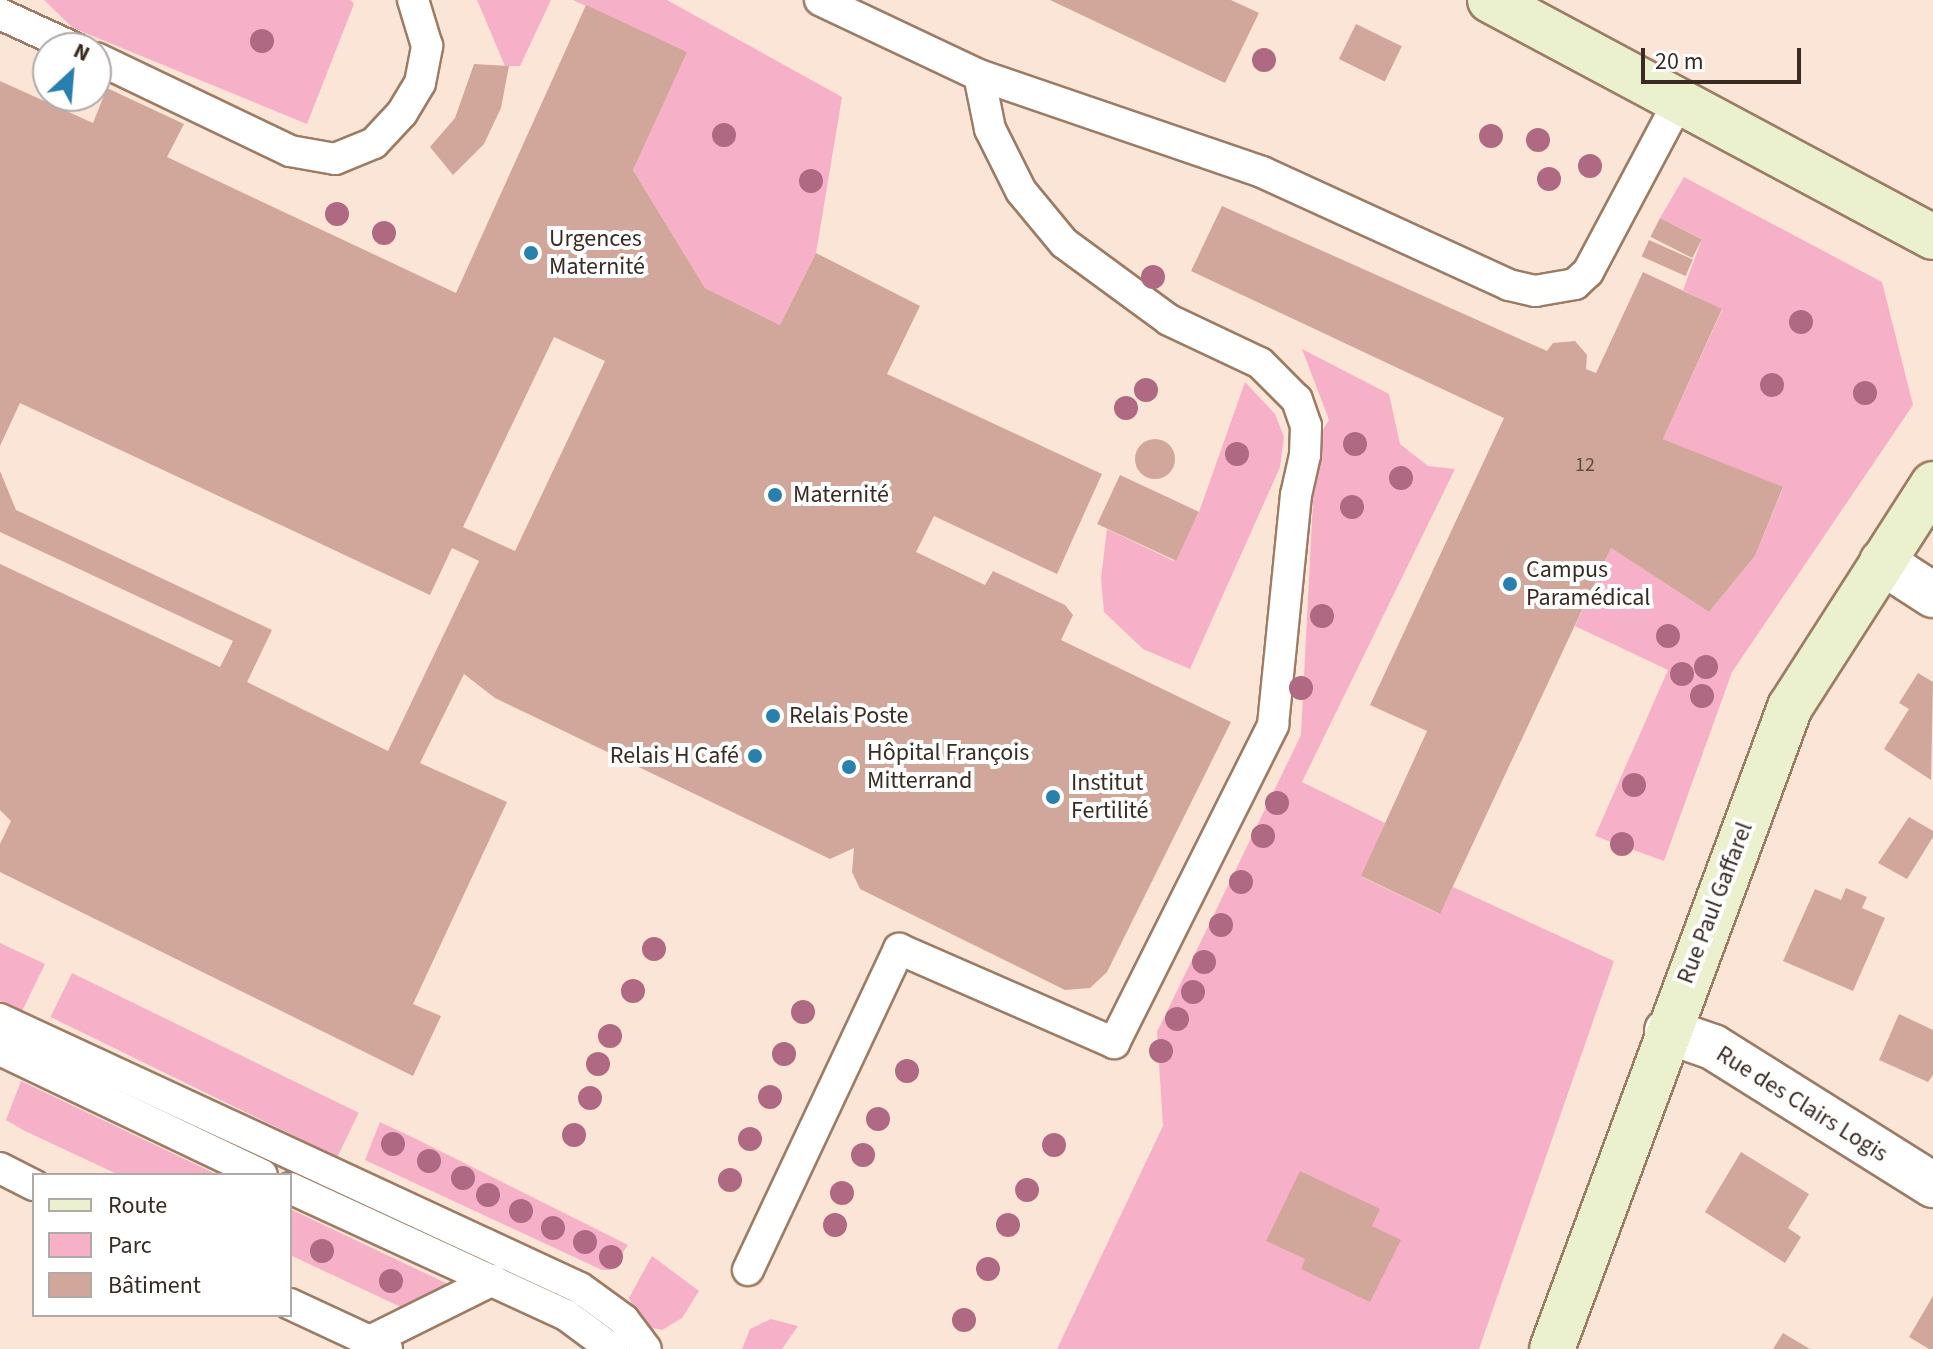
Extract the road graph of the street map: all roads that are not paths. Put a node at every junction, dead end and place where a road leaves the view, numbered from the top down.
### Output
1 (413, 0) edge
2 (820, 0) edge
3 (1490, 0) edge
4 (0, 14) edge
5 (39, 32) edge
6 (112, 66) edge
7 (979, 75) junction
8 (1680, 99) junction
9 (1933, 237) edge
10 (1933, 484) edge
11 (1882, 562) junction
12 (1933, 595) edge
13 (0, 1019) edge
14 (1667, 1031) junction
15 (0, 1050) edge
16 (0, 1168) edge
17 (258, 1173) edge
18 (32, 1184) edge
19 (1933, 1185) edge
20 (292, 1189) edge
21 (748, 1270) dead end
22 (493, 1280) junction
23 (292, 1305) edge
24 (379, 1345) edge
25 (612, 1349) edge
26 (646, 1349) edge
27 (1552, 1349) edge

1 - 6 lane
2 - 7 lane
3 - 8 street
4 - 5 lane
7 - 8 lane
7 - 21 lane
8 - 9 street
10 - 11 street, Rue Paul Gaffarel
11 - 12 street
11 - 14 street, Rue Paul Gaffarel
13 - 26 lane
14 - 19 street, Rue des Clairs Logis
14 - 27 street, Rue Paul Gaffarel
15 - 17 lane
16 - 18 lane
20 - 22 lane
22 - 24 lane
22 - 25 lane
23 - 24 lane

